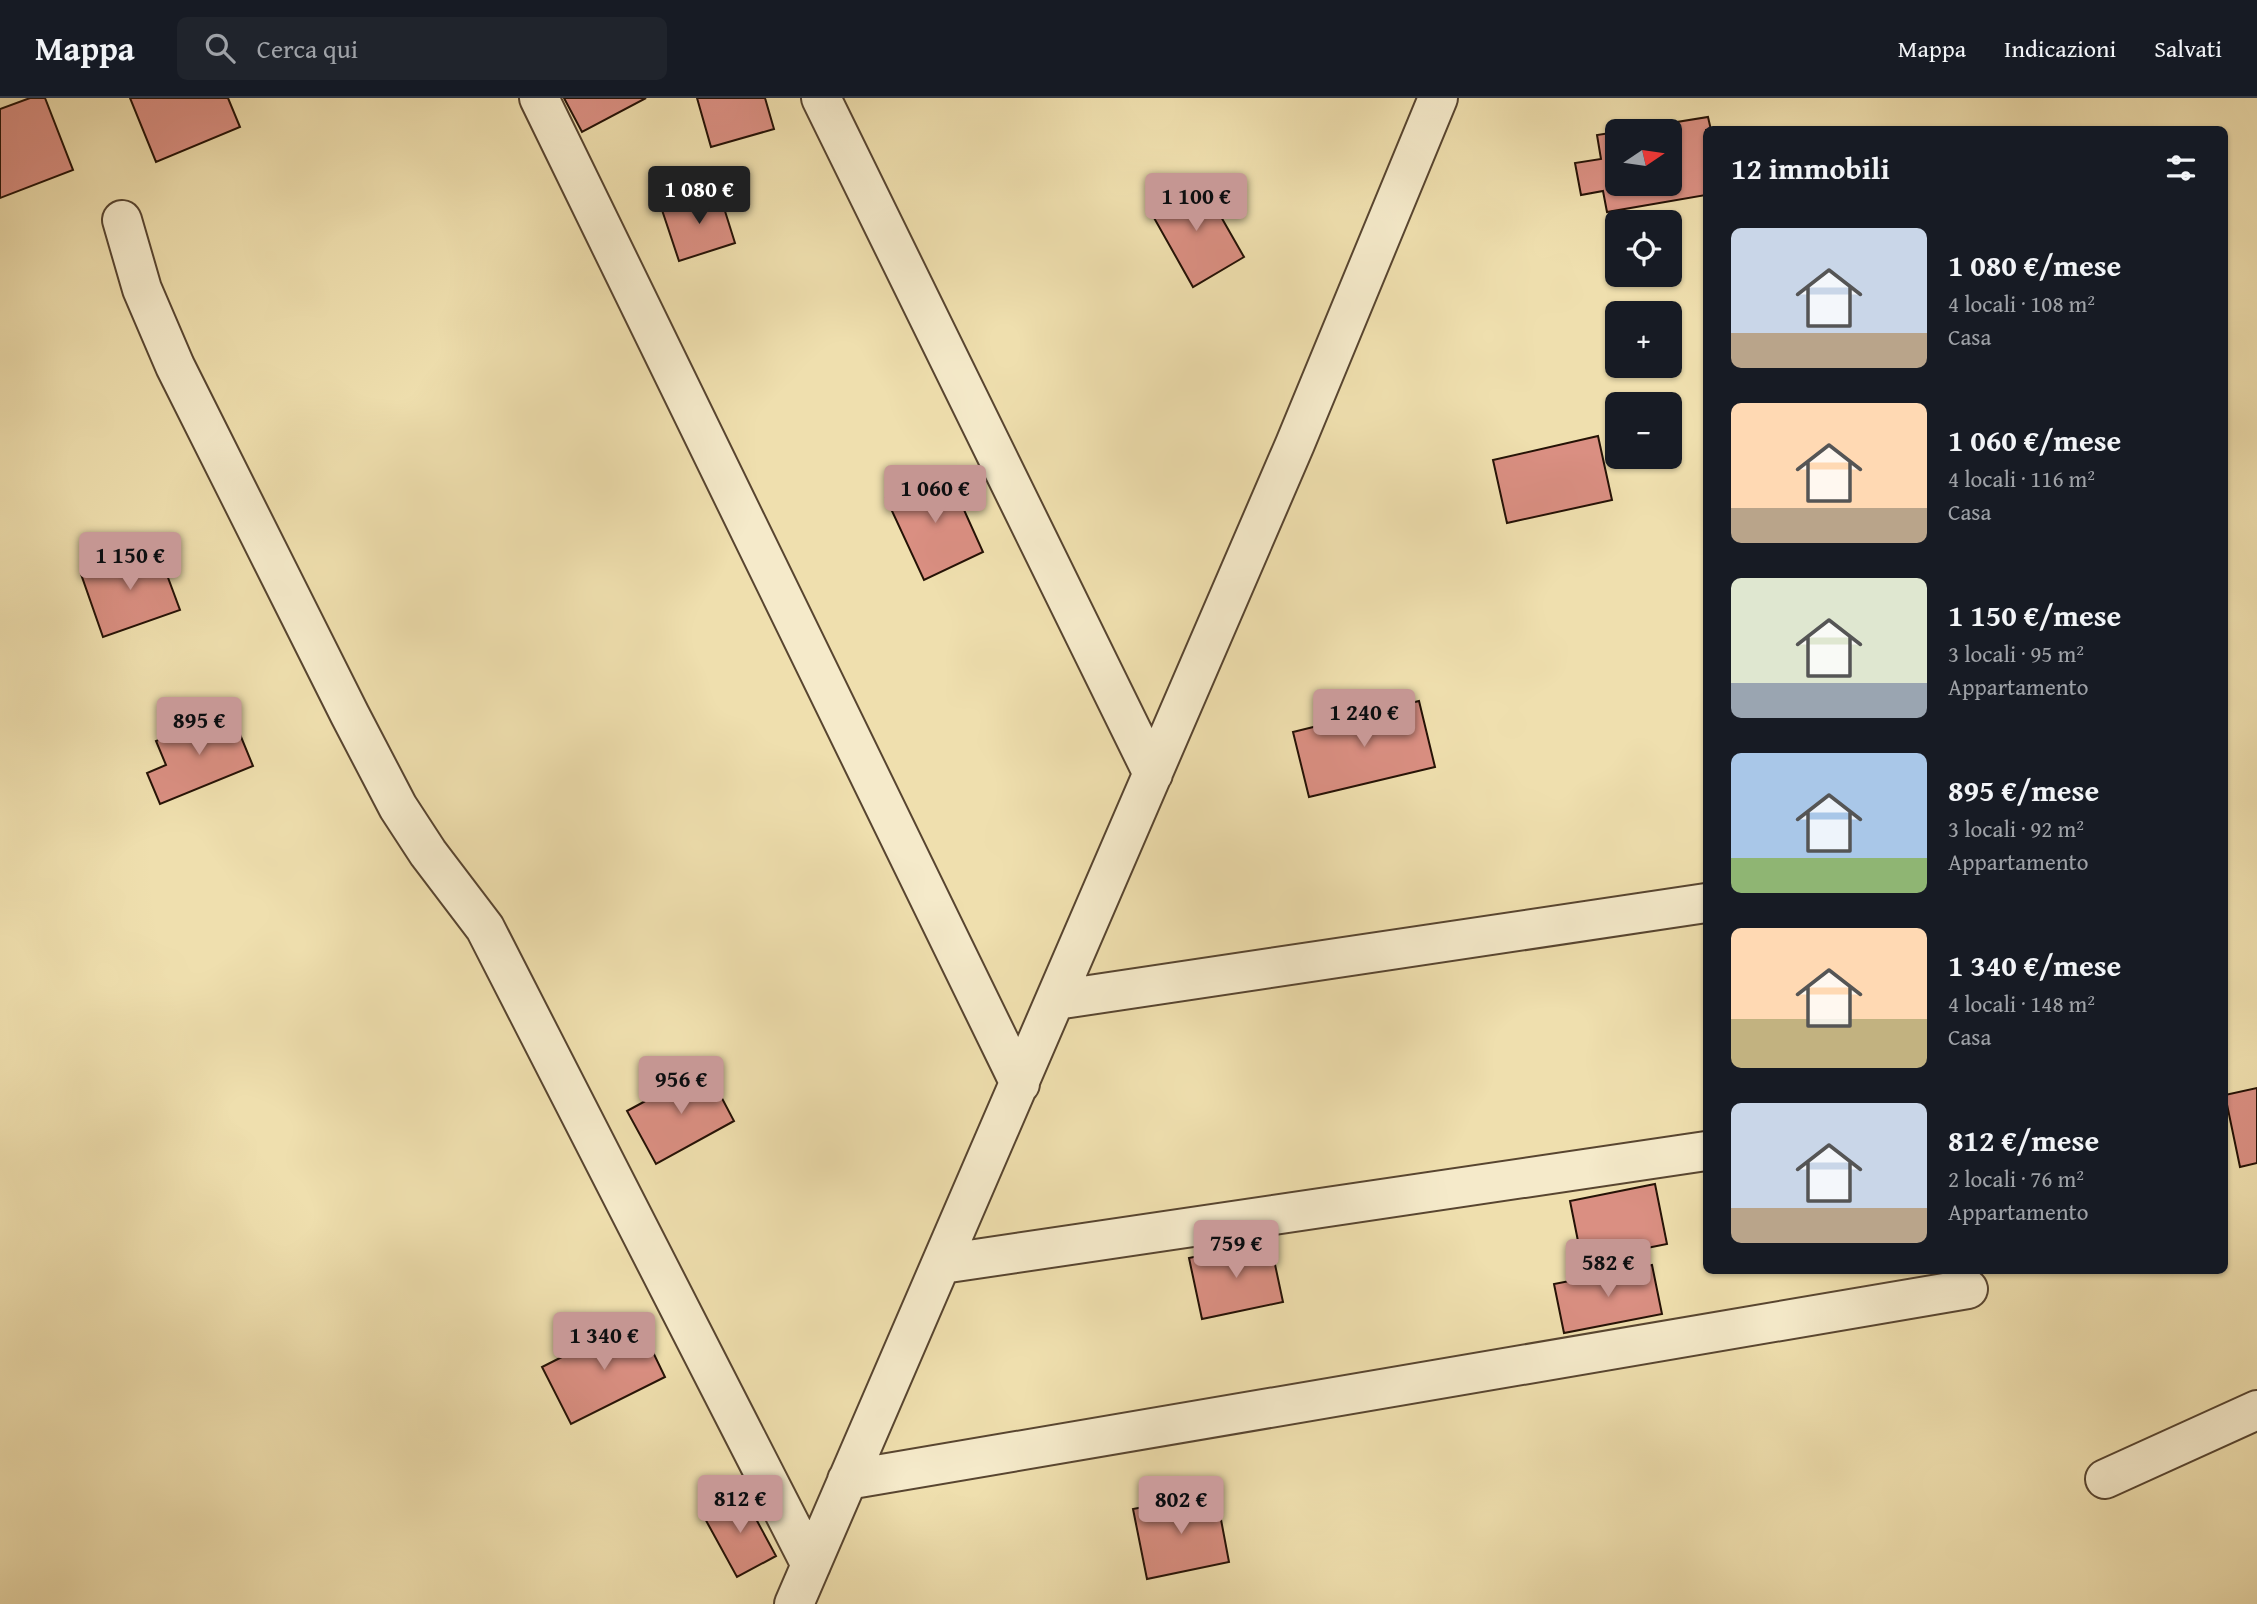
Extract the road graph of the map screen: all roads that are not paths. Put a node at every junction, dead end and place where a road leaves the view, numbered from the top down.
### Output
1 (539, 98) edge
2 (821, 98) edge
3 (1438, 98) edge
4 (122, 220) dead end
5 (1153, 774) junction
6 (1703, 904) edge
7 (1056, 1000) junction
8 (1020, 1084) junction
9 (1703, 1151) edge
10 (942, 1264) junction
11 (1968, 1289) dead end
12 (2257, 1410) edge
13 (2105, 1479) dead end
14 (848, 1480) junction
15 (811, 1565) junction
16 (794, 1604) edge

1 - 8 street
2 - 5 street
3 - 5 street
4 - 15 street
5 - 7 street
6 - 7 street
7 - 8 street
8 - 10 street
9 - 10 street
10 - 14 street
11 - 14 street
12 - 13 street
14 - 15 street
15 - 16 street

